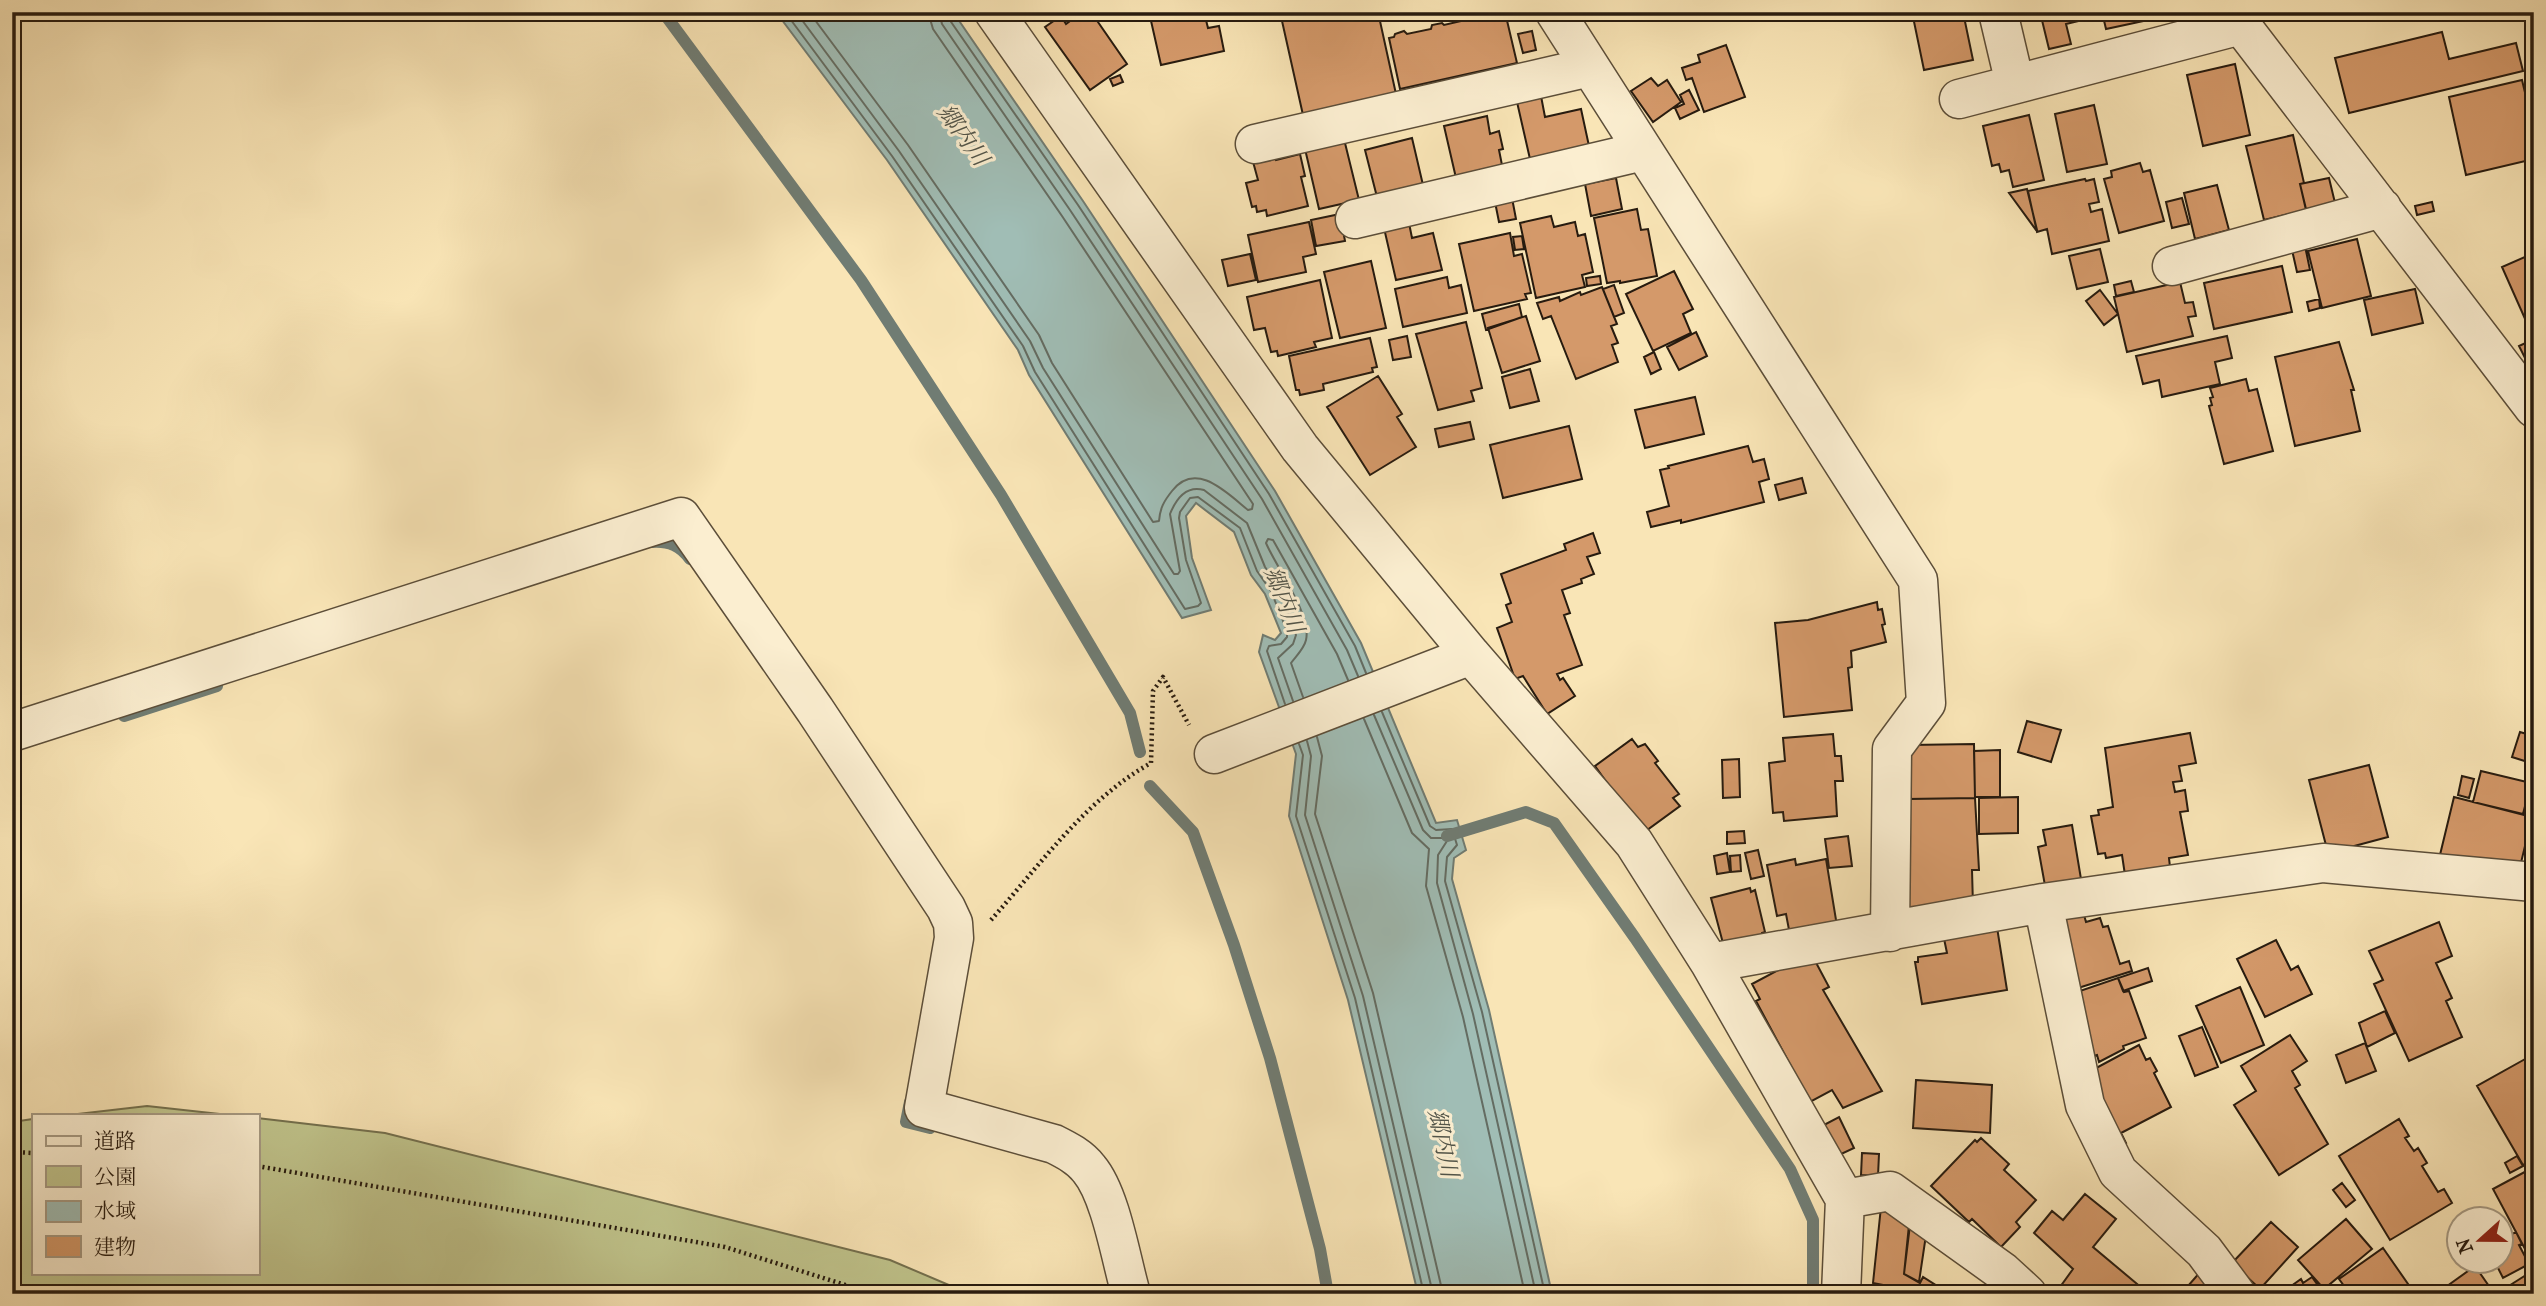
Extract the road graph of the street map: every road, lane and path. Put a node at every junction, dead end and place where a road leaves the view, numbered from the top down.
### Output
1 (994, 12) edge
2 (1555, 12) edge
3 (1998, 12) edge
4 (2236, 19) edge
5 (1590, 67) junction
6 (2015, 84) junction
7 (1959, 99) dead end
8 (1255, 145) dead end
9 (1643, 152) junction
10 (2382, 208) junction
11 (1355, 219) dead end
12 (2172, 266) dead end
13 (2534, 408) edge
14 (1471, 655) junction
15 (12, 732) edge
16 (1214, 754) joint
17 (2534, 882) edge
18 (2043, 903) junction
19 (1890, 932) junction
20 (954, 938) junction
21 (1710, 963) junction
22 (12, 1152) edge
23 (32, 1153) edge
24 (259, 1166) edge
25 (1845, 1199) junction
26 (874, 1294) edge
27 (1130, 1294) edge
28 (1841, 1294) edge
29 (2027, 1294) edge
30 (2236, 1294) edge

1 - 14 street
2 - 5 street
3 - 6 street
4 - 6 street
4 - 10 street
5 - 8 street
5 - 9 street
6 - 7 street
9 - 11 street
9 - 19 street
10 - 12 street
10 - 13 street
14 - 16 street
14 - 21 street
15 - 20 street
16 - 20 path
17 - 18 street
18 - 19 street
18 - 30 street
19 - 21 street
20 - 27 street
21 - 25 street
22 - 23 path
24 - 26 path
25 - 28 street
25 - 29 street

